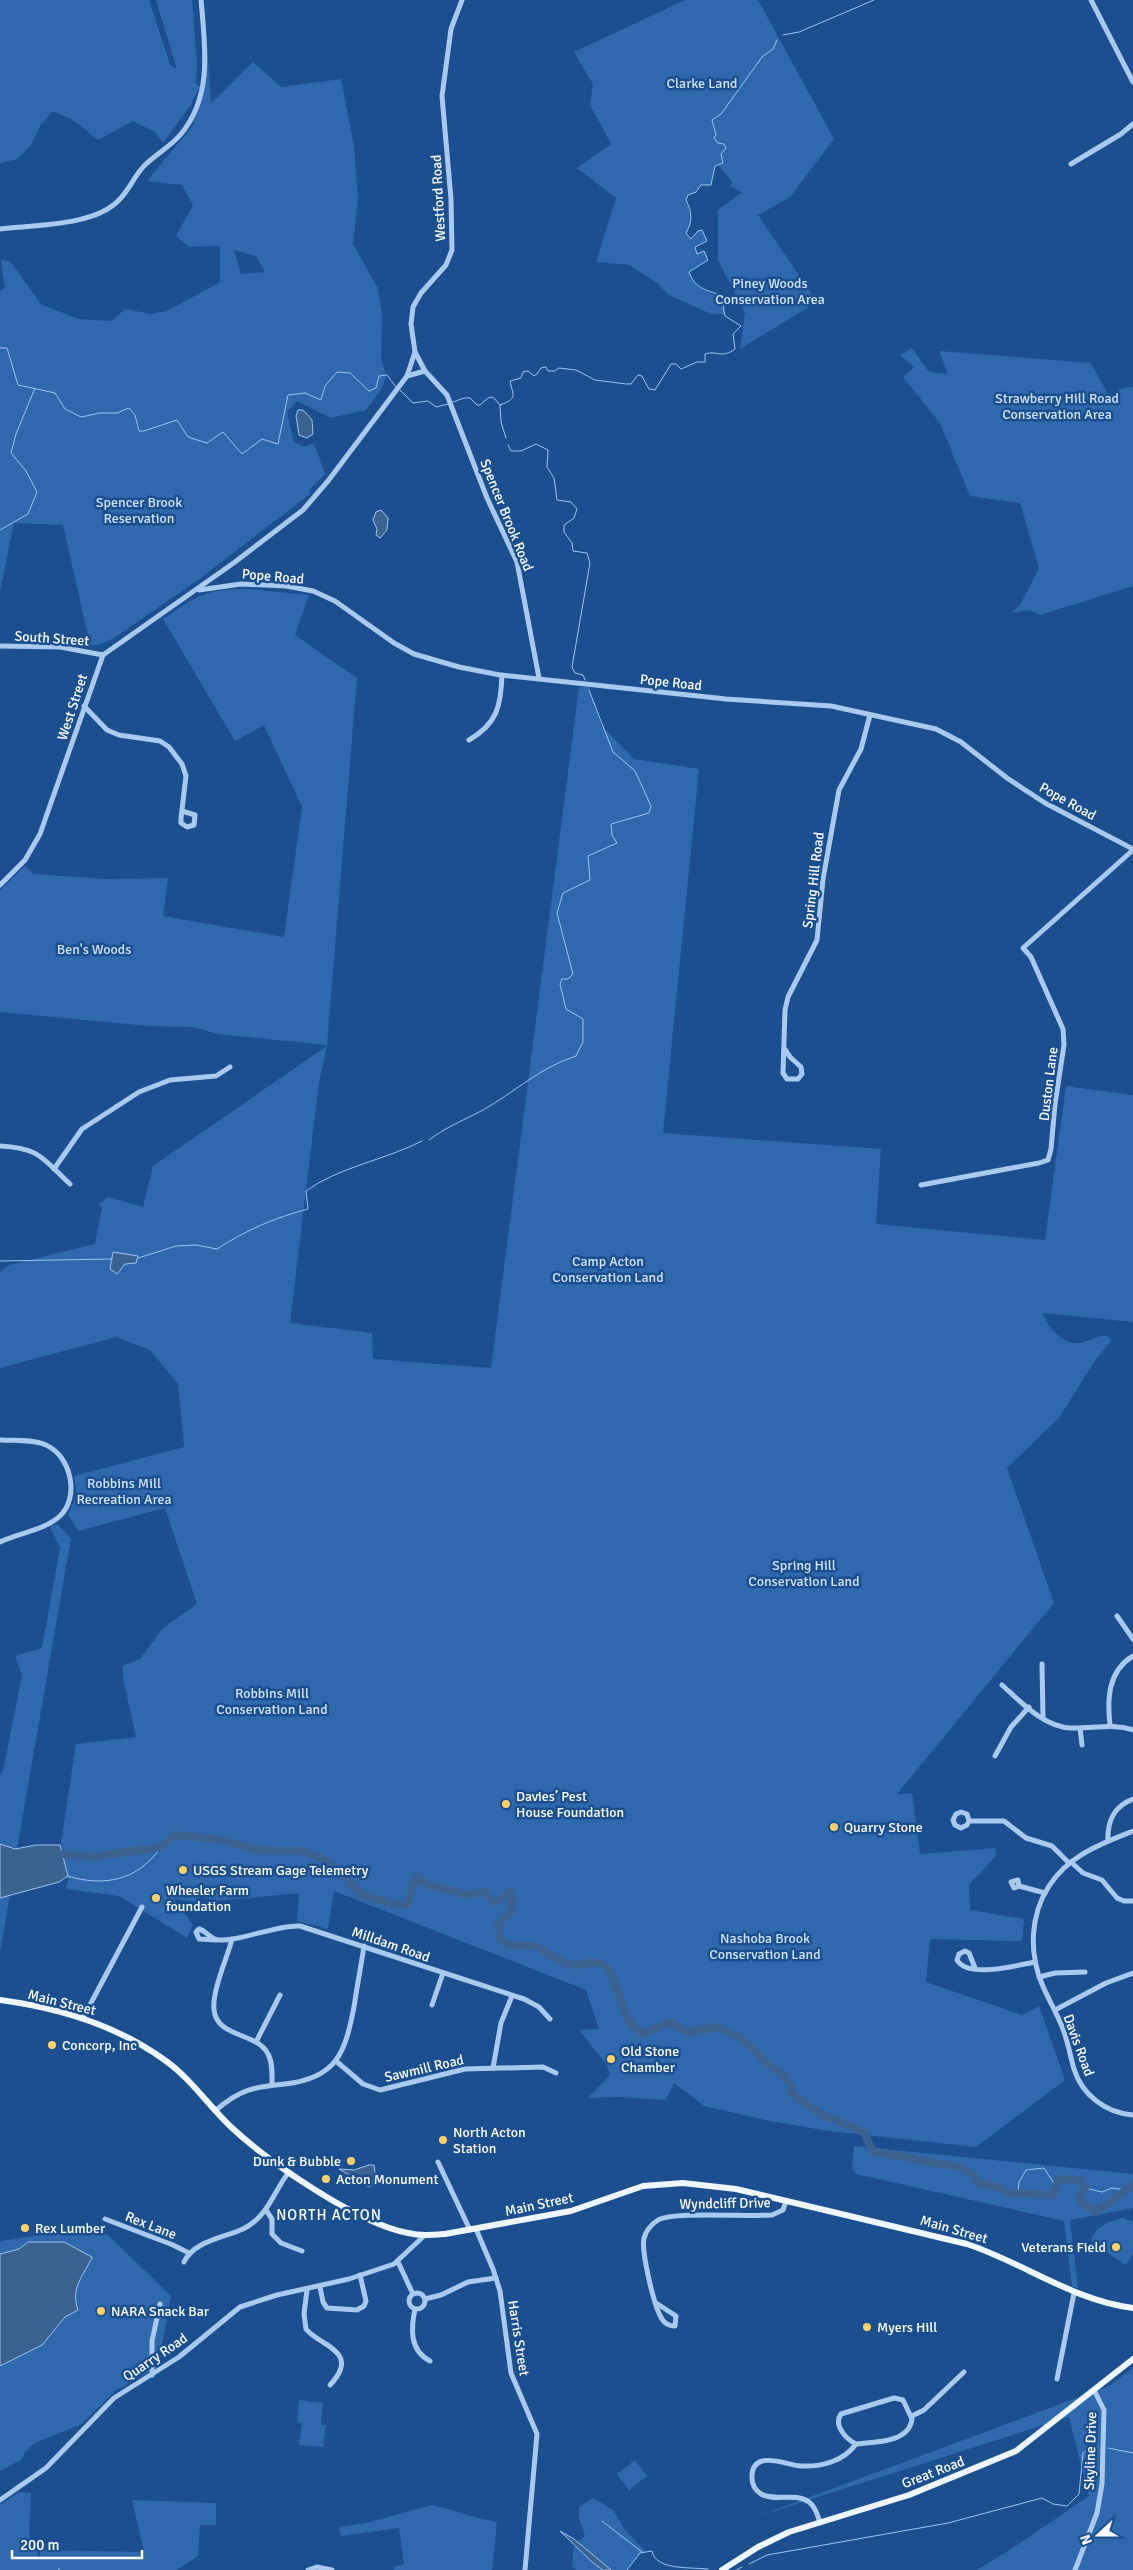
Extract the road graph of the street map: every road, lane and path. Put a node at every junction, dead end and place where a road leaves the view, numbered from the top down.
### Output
1 (200, 0) edge
2 (462, 0) edge
3 (1091, 0) edge
4 (1133, 82) edge
5 (1133, 124) edge
6 (1071, 164) dead end
7 (0, 229) edge
8 (415, 352) junction
9 (425, 371) junction
10 (407, 376) junction
11 (215, 577) junction
12 (218, 586) junction
13 (193, 592) junction
14 (0, 646) edge
15 (102, 655) junction
16 (502, 675) junction
17 (539, 678) junction
18 (84, 706) junction
19 (870, 715) junction
20 (469, 740) dead end
21 (182, 811) dead end
22 (1133, 849) edge
23 (0, 885) edge
24 (784, 1048) junction
25 (230, 1067) dead end
26 (0, 1146) edge
27 (54, 1168) junction
28 (70, 1184) dead end
29 (921, 1184) dead end
30 (0, 1440) edge
31 (0, 1542) edge
32 (1116, 1616) dead end
33 (1133, 1639) edge
34 (1133, 1656) edge
35 (1042, 1664) dead end
36 (1002, 1685) dead end
37 (1029, 1707) junction
38 (1043, 1718) junction
39 (1110, 1725) junction
40 (1080, 1728) junction
41 (1133, 1730) edge
42 (1082, 1745) dead end
43 (995, 1756) dead end
44 (1133, 1799) edge
45 (969, 1821) dead end
46 (1133, 1831) edge
47 (1108, 1841) junction
48 (1070, 1862) junction
49 (1019, 1886) dead end
50 (1045, 1893) junction
51 (1133, 1900) edge
52 (142, 1907) dead end
53 (232, 1938) junction
54 (216, 1940) dead end
55 (364, 1946) junction
56 (1035, 1962) junction
57 (975, 1968) dead end
58 (1085, 1972) dead end
59 (443, 1973) junction
60 (1133, 1973) edge
61 (1039, 1977) junction
62 (280, 1995) dead end
63 (512, 1996) junction
64 (0, 2000) edge
65 (432, 2005) dead end
66 (1055, 2010) junction
67 (83, 2018) junction
68 (550, 2019) dead end
69 (256, 2042) junction
70 (336, 2061) junction
71 (493, 2068) junction
72 (556, 2072) dead end
73 (272, 2085) junction
74 (216, 2111) junction
75 (1133, 2115) edge
76 (438, 2162) dead end
77 (289, 2172) junction
78 (786, 2201) junction
79 (266, 2210) junction
80 (105, 2219) dead end
81 (473, 2230) junction
82 (425, 2236) junction
83 (302, 2251) dead end
84 (188, 2253) junction
85 (184, 2262) dead end
86 (398, 2262) junction
87 (360, 2275) junction
88 (496, 2278) junction
89 (320, 2287) junction
90 (306, 2290) junction
91 (1074, 2293) junction
92 (413, 2294) junction
93 (425, 2299) junction
94 (656, 2303) junction
95 (160, 2304) dead end
96 (1133, 2308) edge
97 (415, 2309) junction
98 (1133, 2359) edge
99 (430, 2361) dead end
100 (964, 2372) dead end
101 (152, 2375) junction
102 (1057, 2378) dead end
103 (330, 2386) dead end
104 (1094, 2390) junction
105 (912, 2416) junction
106 (856, 2444) junction
107 (0, 2500) edge
108 (820, 2522) junction
109 (308, 2570) edge
110 (328, 2570) edge
111 (525, 2570) edge
112 (722, 2570) edge
113 (1075, 2570) edge

1 - 7 street
2 - 8 street, Westford Road
3 - 4 street
5 - 6 street
8 - 9 street, Spencer Brook Road
8 - 10 street, Westford Road
9 - 10 street
9 - 17 street, Spencer Brook Road
10 - 11 street, Westford Road
11 - 12 street
11 - 13 street
12 - 13 street, Pope Road
12 - 16 street, Pope Road
13 - 15 street
14 - 15 street, South Street
15 - 18 street, West Street
16 - 17 street, Pope Road
16 - 20 street
17 - 19 street, Pope Road
18 - 21 street
18 - 23 street, West Street
19 - 22 street, Pope Road
19 - 24 street, Spring Hill Road
22 - 29 street, Duston Lane
24 - 24 street, Spring Hill Road
25 - 27 street
26 - 27 street
27 - 28 street
30 - 31 street
32 - 33 street
34 - 39 street
35 - 38 street
36 - 37 street
37 - 38 street
37 - 43 street
38 - 40 street
39 - 40 street
39 - 41 street
40 - 42 street
44 - 47 street
45 - 48 street
46 - 47 street, Davis Road
47 - 48 street, Davis Road
48 - 50 street, Davis Road
48 - 51 street
49 - 50 street
50 - 56 street, Davis Road
52 - 67 street
53 - 54 street, Milldam Road
53 - 55 street, Milldam Road
53 - 69 street
55 - 59 street, Milldam Road
55 - 70 street
56 - 57 street
56 - 61 street, Davis Road
58 - 61 street
59 - 63 street, Milldam Road
59 - 65 street
60 - 66 street, Davis Road
61 - 66 street, Davis Road
62 - 69 street
63 - 68 street, Milldam Road
63 - 71 street
64 - 67 main road, Main Street
66 - 75 street, Davis Road
67 - 74 main road, Main Street
69 - 73 street
70 - 71 street, Sawmill Road
70 - 73 street
71 - 72 street, Sawmill Road
73 - 74 street
74 - 77 main road, Main Street
76 - 81 street, Harris Street
77 - 79 street
77 - 82 main road, Main Street
78 - 81 main road, Main Street
78 - 91 main road, Main Street
78 - 94 street, Wyndcliff Drive
79 - 83 street
79 - 84 street
80 - 84 street, Rex Lane
81 - 82 main road, Main Street
81 - 88 street, Harris Street
82 - 86 street, Quarry Road
84 - 85 street
86 - 87 street, Quarry Road
86 - 92 street
87 - 89 street, Quarry Road
87 - 89 street
88 - 93 street
88 - 111 street, Harris Street
89 - 90 street, Quarry Road
90 - 101 street, Quarry Road
90 - 103 street
91 - 96 main road, Main Street
91 - 102 street
92 - 93 street
92 - 97 street
93 - 97 street
94 - 94 street, Wyndcliff Drive
95 - 101 street
97 - 99 street
98 - 104 main road, Great Road
100 - 105 street
101 - 107 street, Quarry Road
104 - 108 main road, Great Road
104 - 113 street, Skyline Drive
105 - 106 street
105 - 106 street
106 - 108 street
108 - 112 main road, Great Road
109 - 110 street

